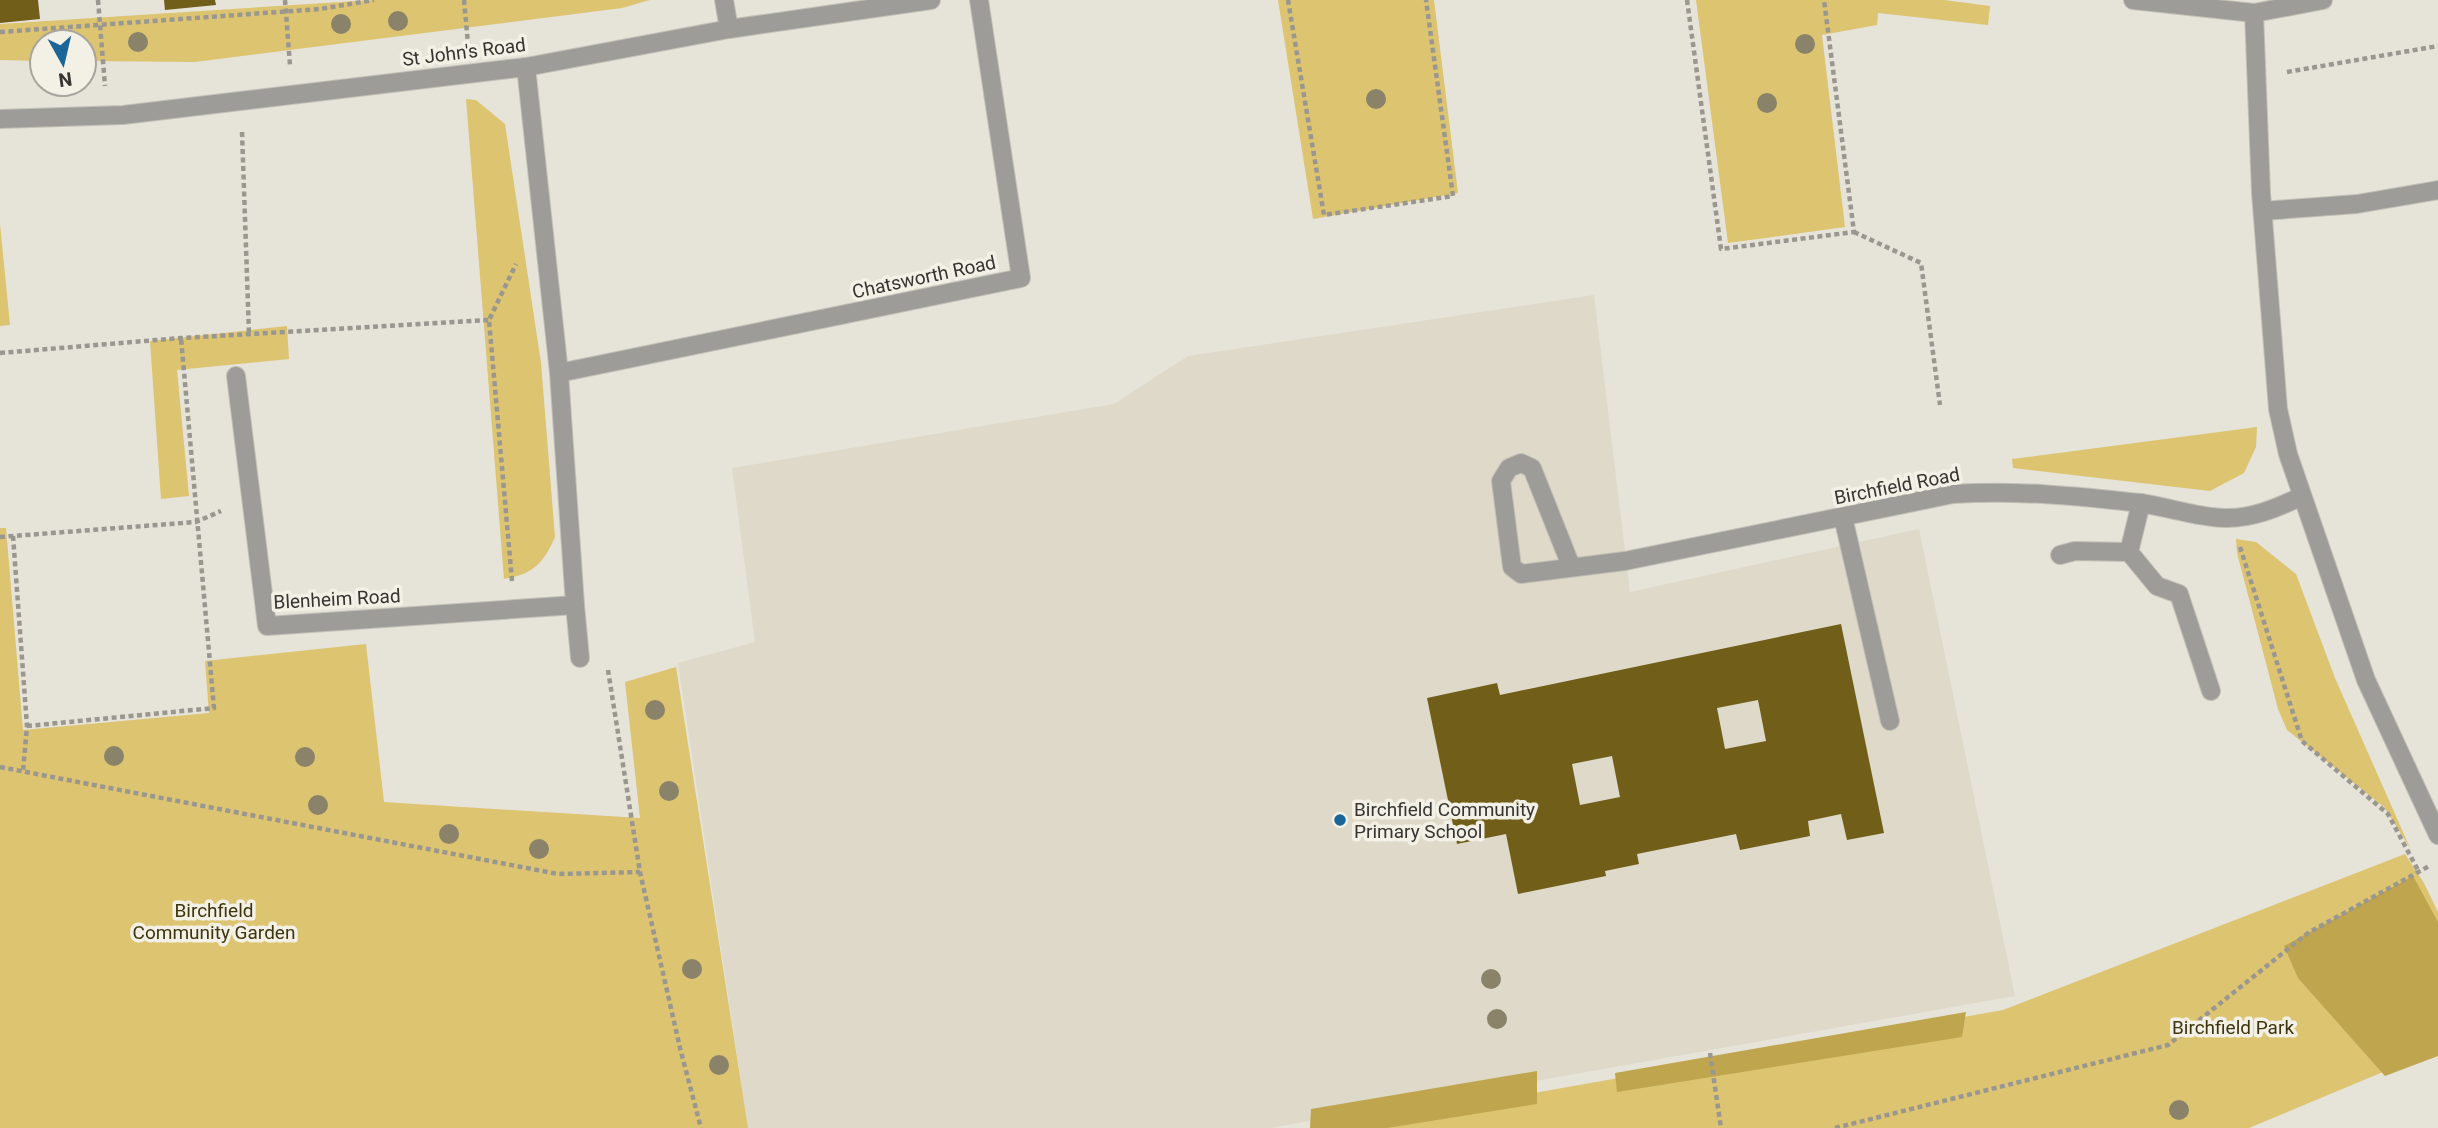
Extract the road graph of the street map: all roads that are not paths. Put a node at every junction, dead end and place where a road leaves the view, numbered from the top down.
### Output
1 (724, 0) edge
2 (931, 0) edge
3 (979, 0) edge
4 (2133, 0) edge
5 (2323, 0) edge
6 (2254, 13) junction
7 (729, 29) junction
8 (526, 67) junction
9 (0, 119) edge
10 (2438, 190) edge
11 (2263, 211) junction
12 (559, 373) junction
13 (236, 376) dead end
14 (2300, 497) junction
15 (2141, 503) junction
16 (1843, 517) junction
17 (2129, 552) junction
18 (2060, 555) dead end
19 (1571, 566) junction
20 (575, 605) junction
21 (580, 658) road end
22 (2211, 691) dead end
23 (1891, 721) dead end
24 (2438, 835) edge

1 - 7 street
2 - 7 street, St John's Road
3 - 12 street, Chatsworth Road
4 - 6 street
5 - 6 street
6 - 11 street
7 - 8 street, St John's Road
8 - 9 street, St John's Road
8 - 12 street
10 - 11 street
11 - 14 street
12 - 20 street
13 - 20 street, Blenheim Road
14 - 15 street, Birchfield Road
14 - 24 street
15 - 16 street, Birchfield Road
15 - 17 street
16 - 19 street, Birchfield Road
16 - 23 street
17 - 18 street
17 - 22 street
19 - 19 street, Birchfield Road
20 - 21 street

